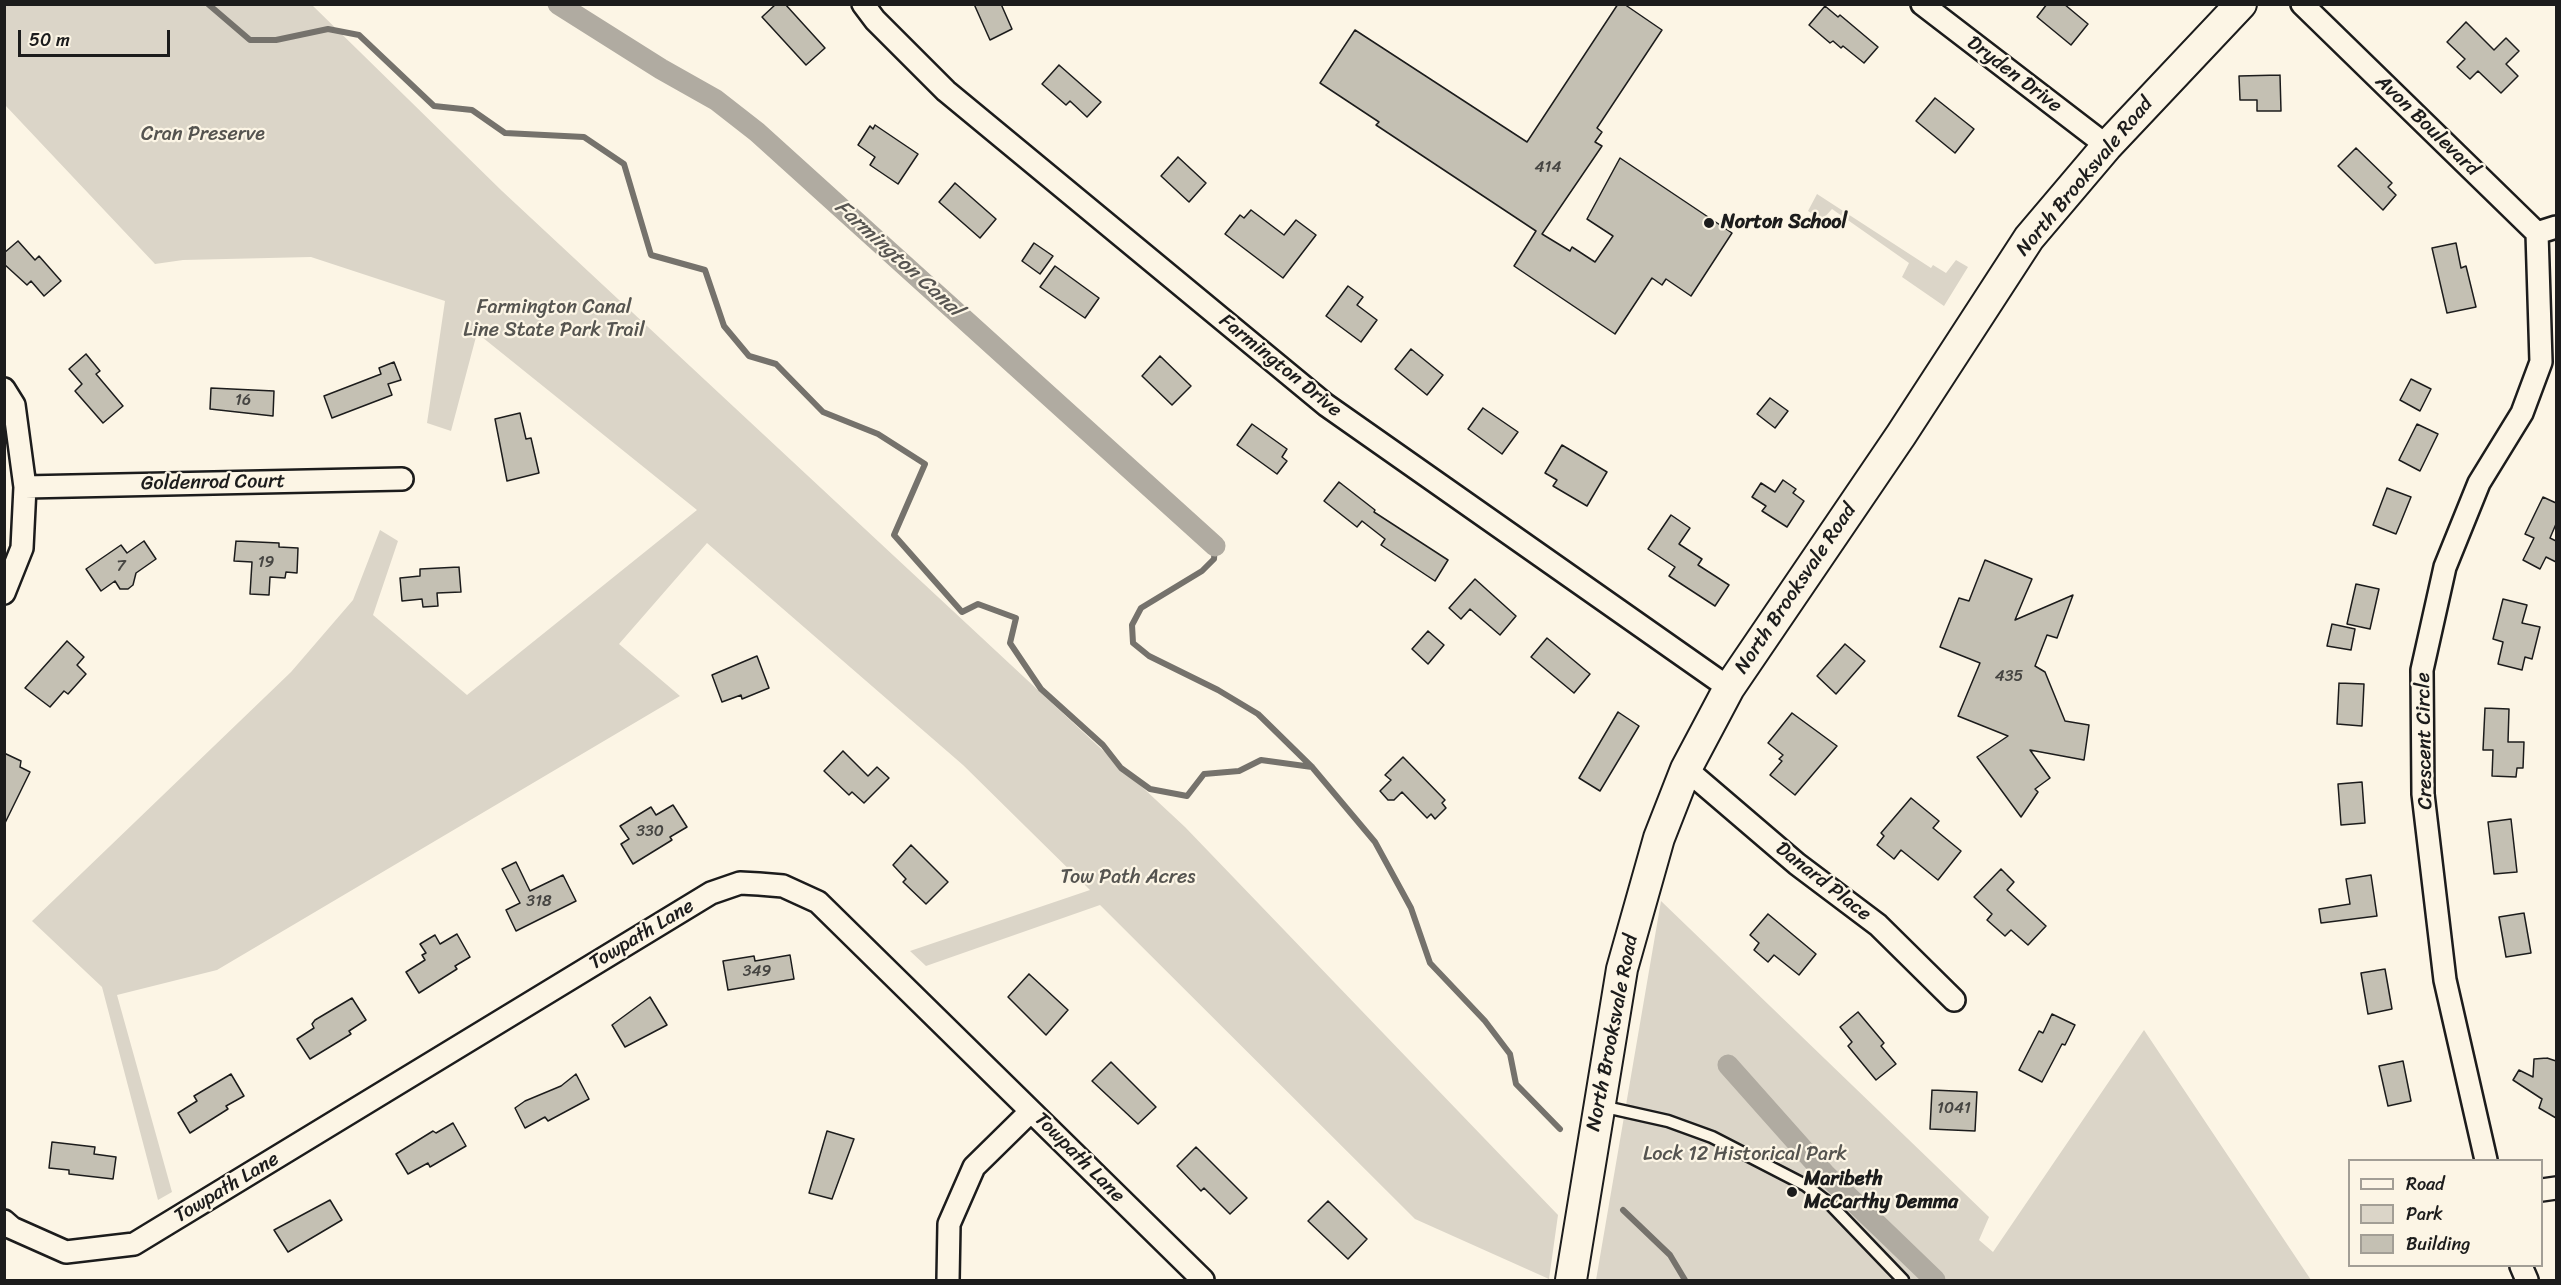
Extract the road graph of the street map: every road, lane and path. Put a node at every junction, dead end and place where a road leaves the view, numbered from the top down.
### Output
1 (863, 4) edge
2 (1922, 4) edge
3 (2241, 4) edge
4 (2302, 4) edge
5 (2107, 146) junction
6 (2547, 230) edge
7 (4, 389) edge
8 (402, 479) dead end
9 (25, 487) junction
10 (4, 593) edge
11 (1729, 688) junction
12 (1686, 769) junction
13 (1954, 1000) dead end
14 (1597, 1106) junction
15 (1031, 1111) junction
16 (2486, 1159) edge
17 (4, 1221) edge
18 (2521, 1267) edge
19 (948, 1281) edge
20 (1203, 1281) edge
21 (1570, 1281) edge
22 (1903, 1281) edge
23 (2527, 1281) edge

1 - 11 street, Farmington Drive
2 - 5 street, Dryden Drive
3 - 5 main road, North Brooksvale Road
4 - 6 street, Avon Boulevard
5 - 11 main road, North Brooksvale Road
6 - 16 street, Crescent Circle
7 - 9 street
8 - 9 street, Goldenrod Court
9 - 10 street
11 - 12 main road, North Brooksvale Road
12 - 13 street, Danard Place
12 - 14 main road, North Brooksvale Road
14 - 21 main road, North Brooksvale Road
14 - 22 lane
15 - 17 street, Towpath Lane
15 - 19 street
15 - 20 street, Towpath Lane
18 - 23 street

